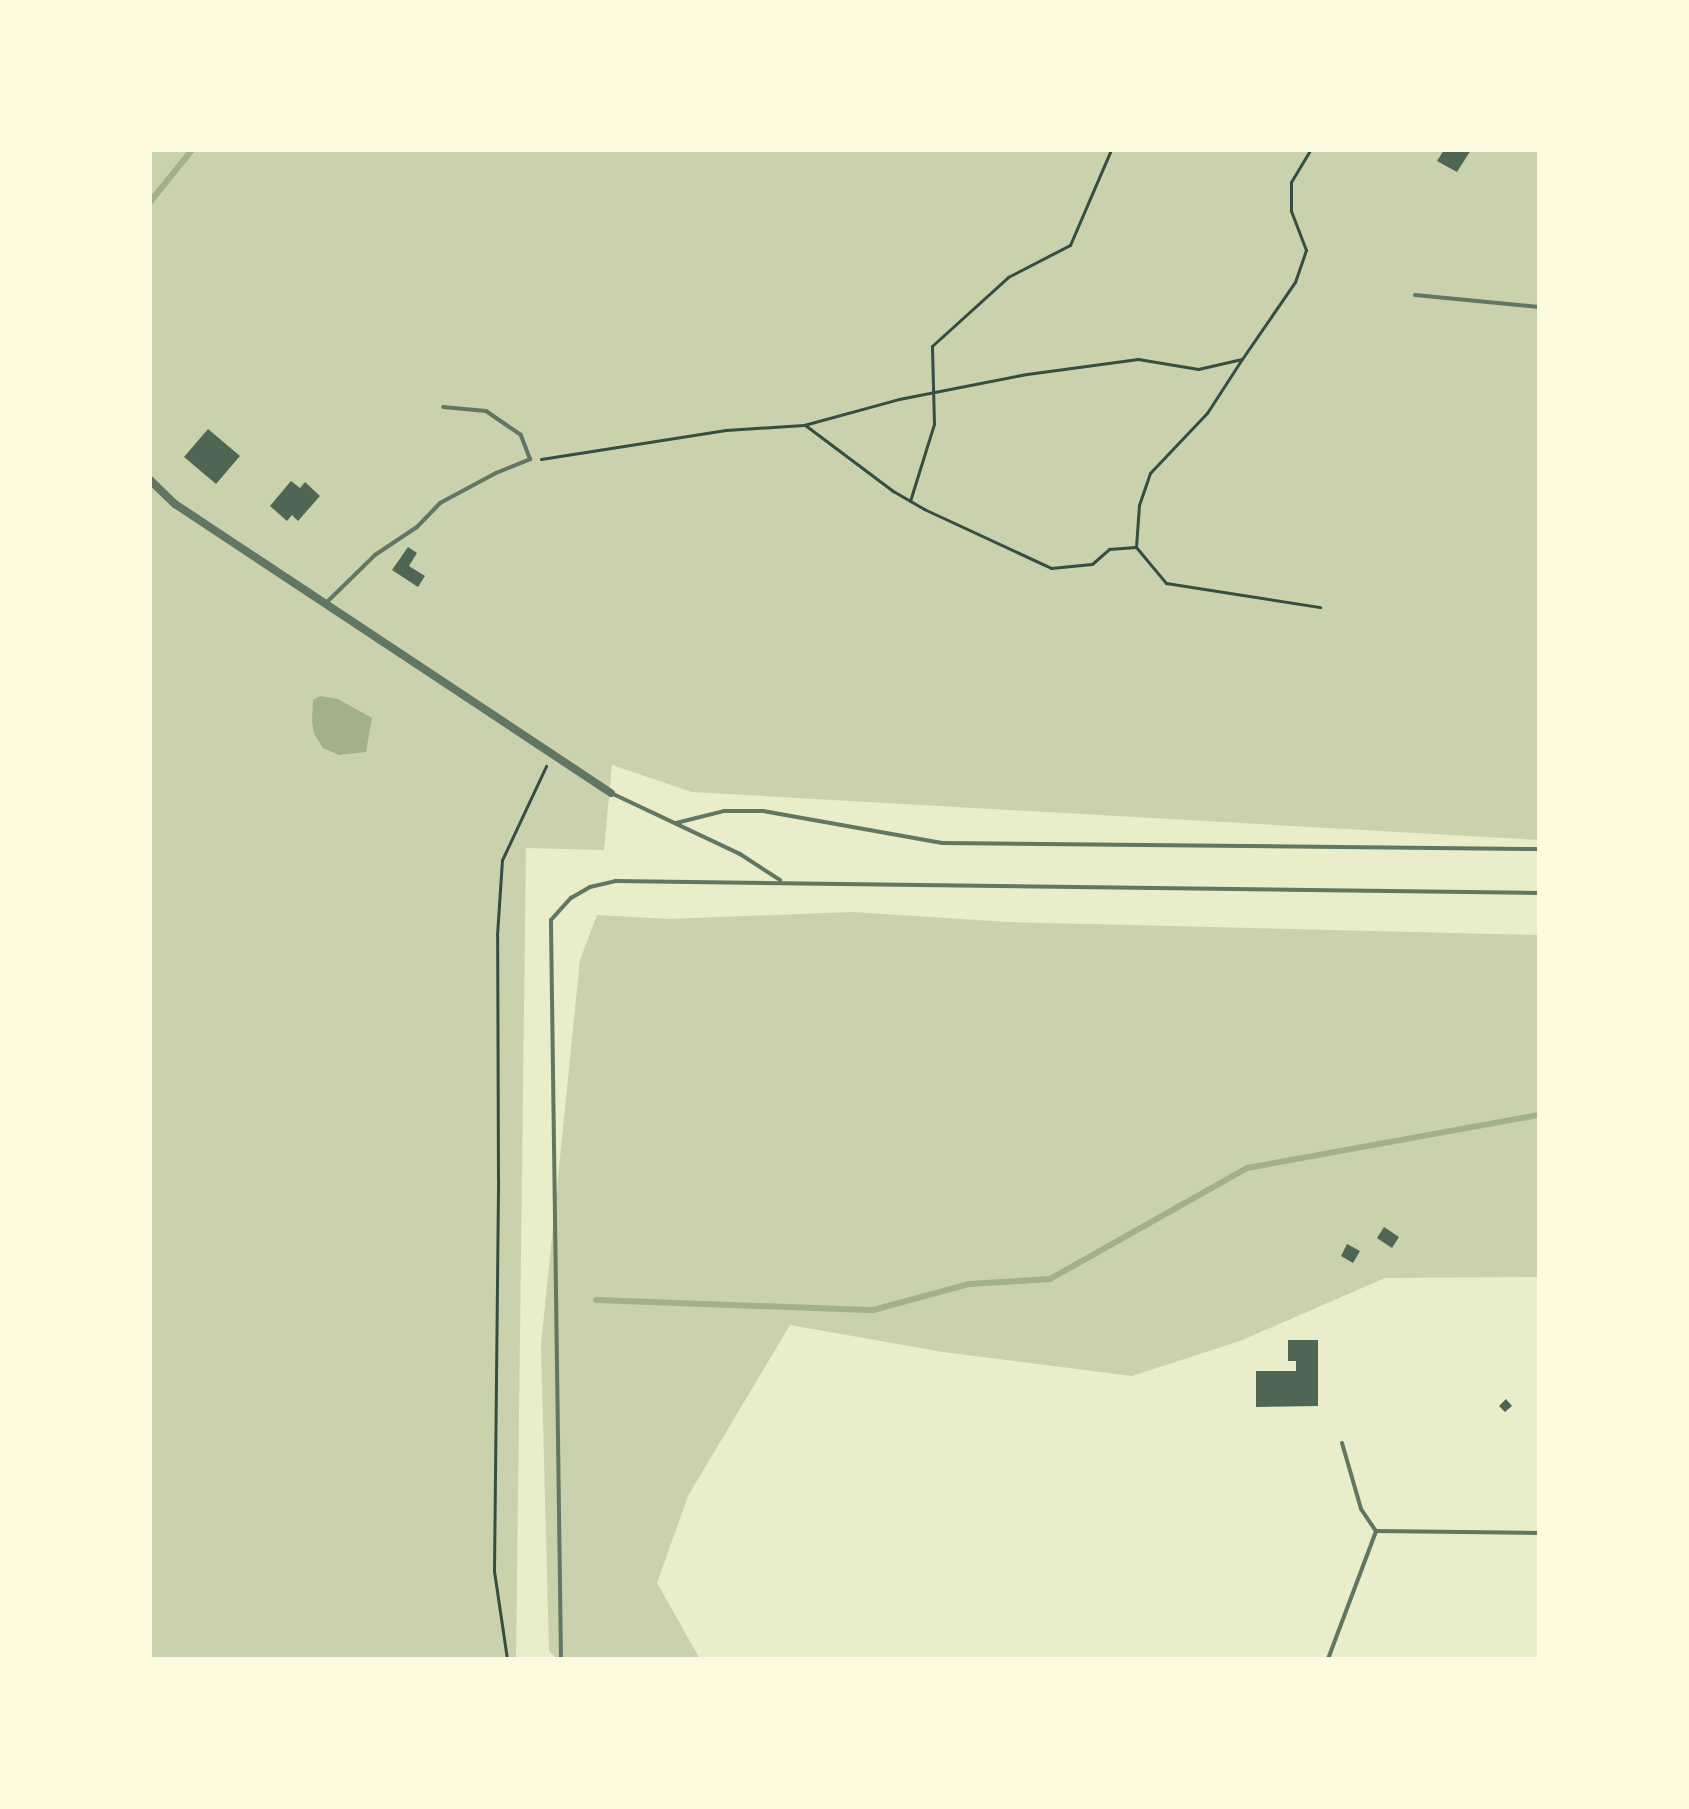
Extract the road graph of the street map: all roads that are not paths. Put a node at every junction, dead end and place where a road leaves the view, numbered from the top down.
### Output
1 (1415, 295) dead end
2 (1539, 307) edge
3 (443, 407) dead end
4 (150, 480) edge
5 (325, 604) junction
6 (611, 793) joint
7 (676, 823) junction
8 (1539, 849) edge
9 (782, 881) junction
10 (1539, 893) edge
11 (1342, 1443) dead end
12 (1376, 1531) junction
13 (1539, 1533) edge
14 (561, 1659) edge
15 (1328, 1659) edge

1 - 2 lane
3 - 5 lane
4 - 5 street
5 - 6 street
6 - 7 lane
7 - 8 lane
7 - 9 lane
9 - 10 lane
9 - 14 lane
11 - 12 lane
12 - 13 lane
12 - 15 lane

